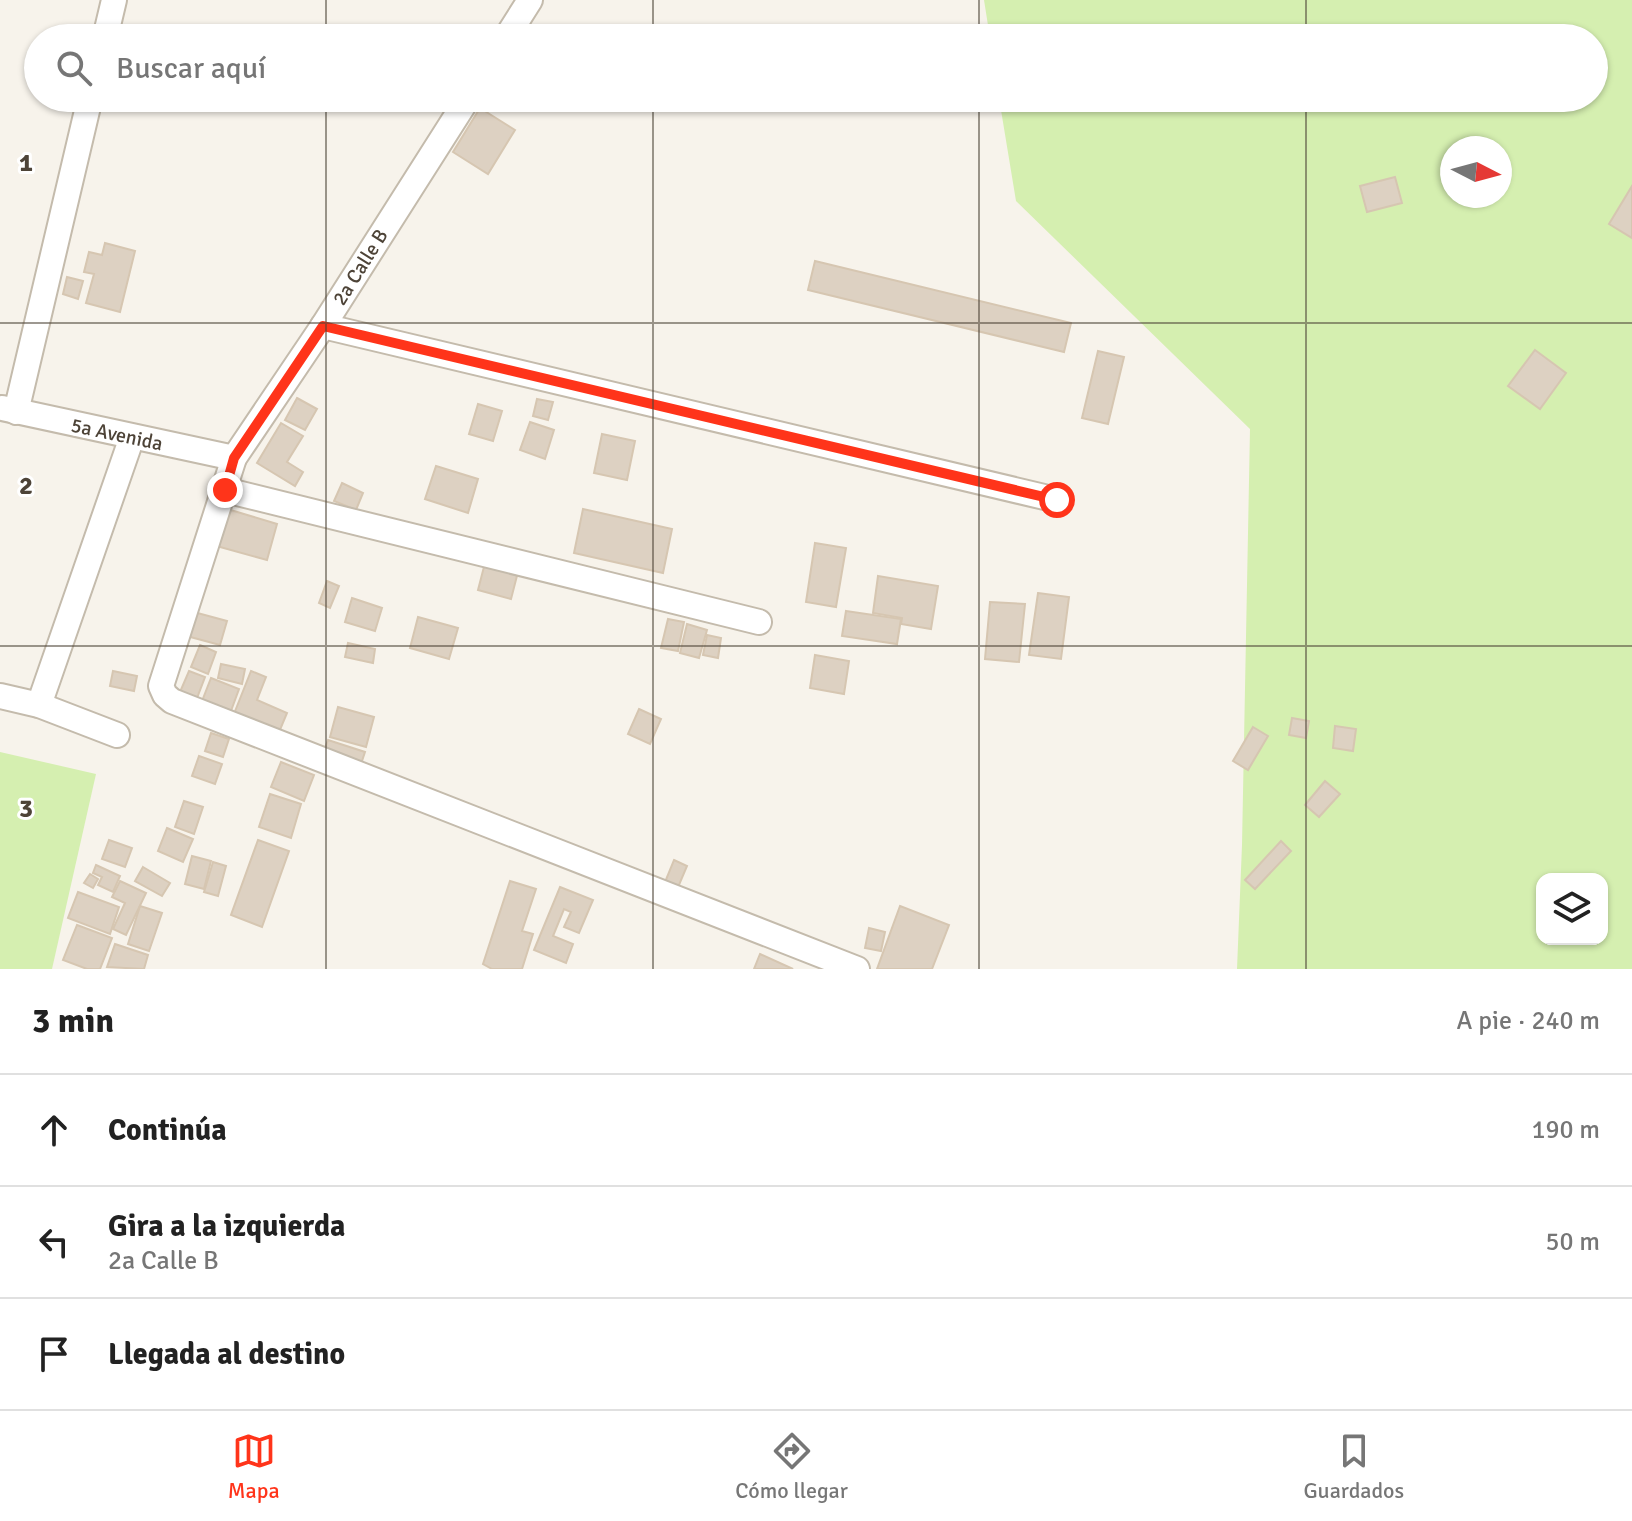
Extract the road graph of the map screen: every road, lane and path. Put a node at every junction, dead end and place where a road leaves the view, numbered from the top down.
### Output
1 (114, 0) edge
2 (530, 0) edge
3 (108, 24) edge
4 (515, 24) edge
5 (86, 112) edge
6 (459, 112) edge
7 (323, 326) junction
8 (8, 409) edge
9 (132, 437) junction
10 (234, 458) junction
11 (225, 490) junction
12 (1057, 500) dead end
13 (759, 622) dead end
14 (0, 696) edge
15 (39, 705) junction
16 (117, 735) dead end
17 (857, 969) edge

1 - 3 street
2 - 4 street
5 - 8 street
6 - 7 street, 2a Calle B
7 - 10 street, 2a Calle B
7 - 12 street
8 - 9 street, 5a Avenida
9 - 10 street, 5a Avenida
9 - 15 street
10 - 11 street, 2a Calle B
11 - 13 street
11 - 17 street, 2a Calle B
14 - 15 street
15 - 16 street

